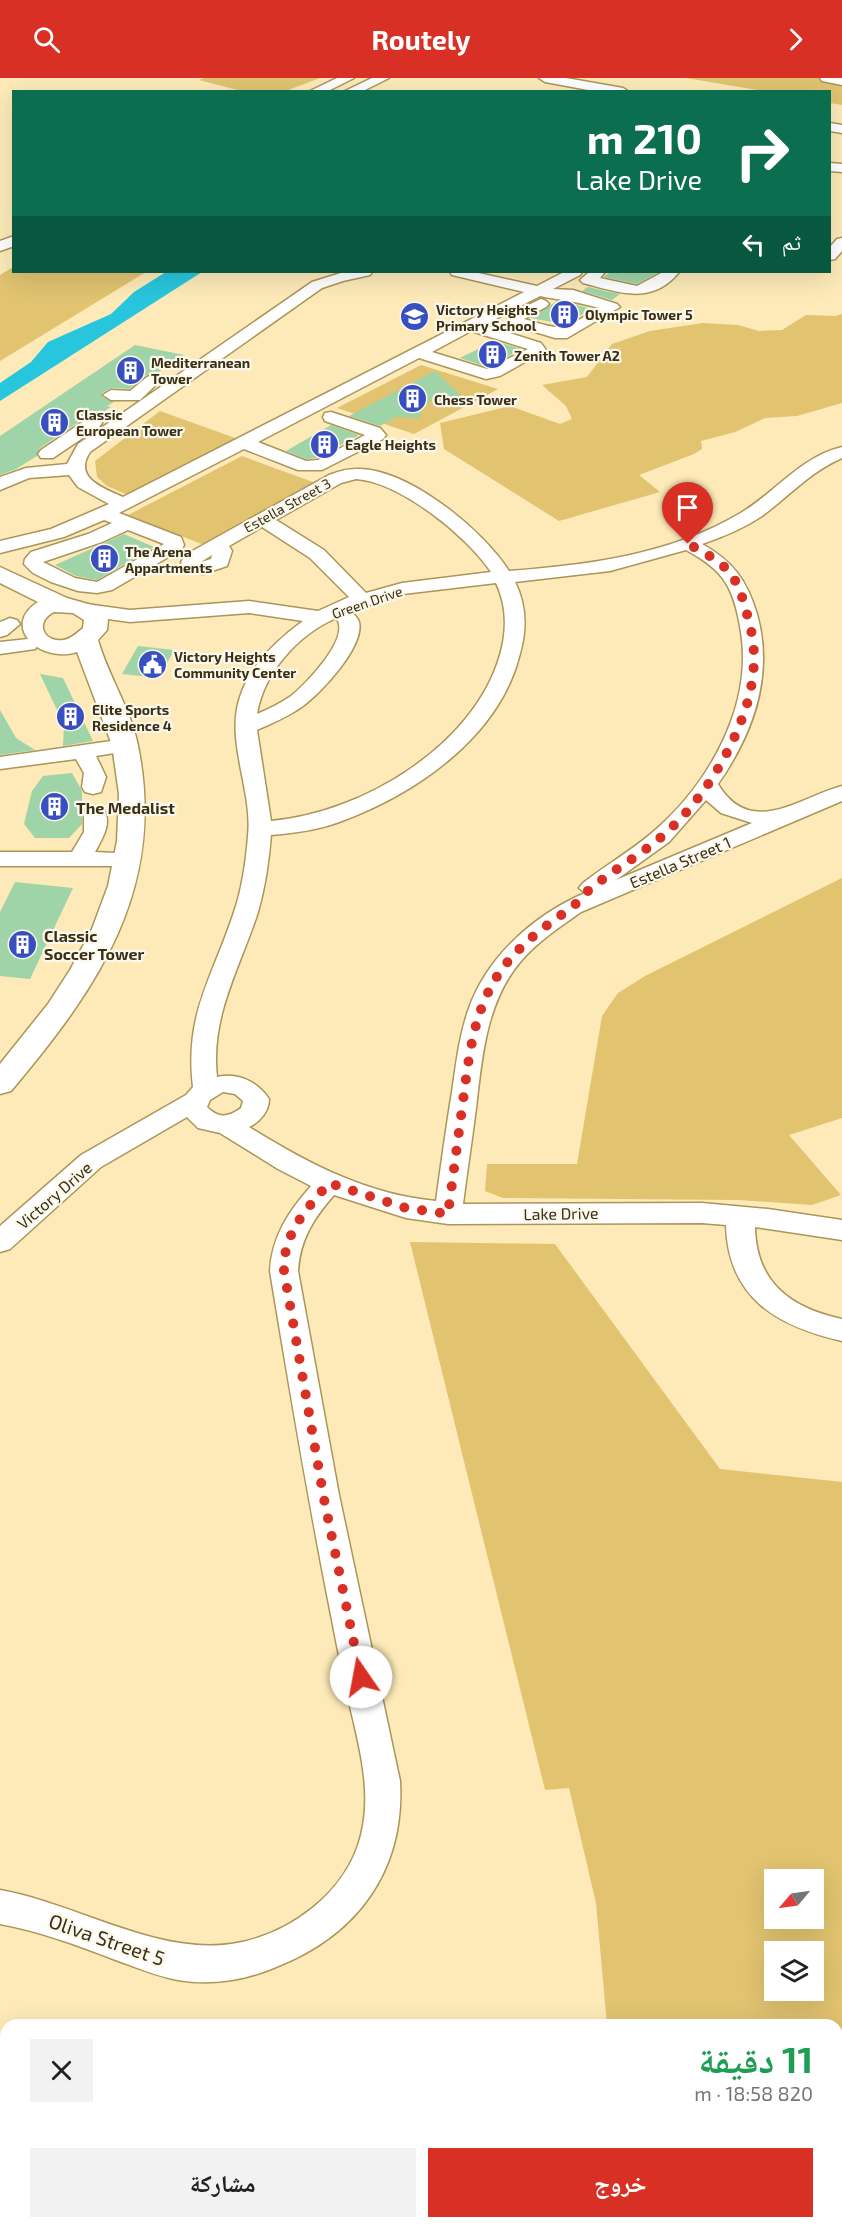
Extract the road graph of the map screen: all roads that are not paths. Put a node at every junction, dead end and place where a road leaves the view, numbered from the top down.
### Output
1 (348, 78) edge
2 (383, 78) edge
3 (545, 78) edge
4 (826, 78) edge
5 (842, 81) edge
6 (319, 90) edge
7 (354, 90) edge
8 (612, 90) edge
9 (842, 242) edge
10 (831, 255) edge
11 (360, 273) edge
12 (461, 273) edge
13 (676, 273) edge
14 (583, 274) edge
15 (315, 278) edge
16 (292, 285) dead end
17 (540, 291) junction
18 (557, 295) junction
19 (251, 312) dead end
20 (509, 313) junction
21 (617, 314) dead end
22 (273, 316) junction
23 (470, 326) junction
24 (576, 328) junction
25 (489, 332) junction
26 (540, 338) dead end
27 (189, 355) dead end
28 (425, 355) junction
29 (462, 375) dead end
30 (168, 376) junction
31 (316, 405) junction
32 (110, 407) junction
33 (142, 407) junction
34 (335, 415) junction
35 (377, 426) dead end
36 (243, 442) junction
37 (263, 450) junction
38 (842, 452) edge
39 (822, 461) junction
40 (50, 462) junction
41 (28, 465) dead end
42 (75, 469) junction
43 (842, 472) edge
44 (0, 485) edge
45 (123, 504) junction
46 (104, 514) junction
47 (262, 520) junction
48 (128, 523) junction
49 (20, 542) junction
50 (688, 544) junction
51 (217, 546) dead end
52 (0, 547) edge
53 (0, 574) edge
54 (502, 577) junction
55 (362, 600) junction
56 (62, 605) junction
57 (86, 610) junction
58 (212, 616) junction
59 (318, 620) junction
60 (10, 623) edge
61 (350, 634) junction
62 (88, 637) junction
63 (33, 646) junction
64 (0, 648) edge
65 (109, 695) junction
66 (248, 704) junction
67 (290, 705) junction
68 (246, 727) junction
69 (125, 745) junction
70 (82, 752) junction
71 (0, 762) edge
72 (707, 784) junction
73 (93, 787) dead end
74 (842, 793) edge
75 (95, 813) dead end
76 (789, 817) junction
77 (259, 829) junction
78 (0, 859) edge
79 (80, 859) junction
80 (128, 859) junction
81 (573, 907) junction
82 (204, 1038) junction
83 (0, 1084) edge
84 (233, 1085) junction
85 (207, 1109) junction
86 (253, 1113) junction
87 (288, 1163) junction
88 (329, 1183) junction
89 (448, 1214) junction
90 (740, 1216) junction
91 (842, 1230) edge
92 (0, 1242) edge
93 (842, 1330) edge
94 (0, 1907) edge

1 - 6 street
2 - 7 street
3 - 8 street
4 - 5 street
9 - 10 street
11 - 15 street
12 - 17 street
13 - 14 street
14 - 17 street
15 - 16 street
15 - 22 street
17 - 18 street
17 - 20 street
18 - 20 street
18 - 24 street
19 - 22 street
20 - 23 street
20 - 24 street
21 - 24 street
22 - 30 street
23 - 25 street
23 - 28 street
25 - 26 street
25 - 28 street
25 - 28 street
27 - 30 street
28 - 29 street
28 - 31 street
30 - 32 street
30 - 33 street
31 - 34 street
31 - 36 street
32 - 33 street
32 - 33 street
32 - 40 street
32 - 42 street
34 - 35 street
34 - 37 street
34 - 37 street
36 - 37 street
36 - 45 street
38 - 39 street, Green Drive
39 - 43 street
39 - 50 street, Green Drive
40 - 41 street
40 - 42 street
40 - 44 street
42 - 45 street
45 - 46 street
46 - 48 street
46 - 49 street
47 - 51 street, Estella Street 3
47 - 54 street, Estella Street 3
47 - 55 street
48 - 48 street
49 - 52 street
49 - 53 street
50 - 54 street, Green Drive
50 - 72 street
53 - 56 main road
53 - 60 main road
54 - 55 street, Green Drive
54 - 77 street, Estella Street 3
55 - 59 street, Green Drive
56 - 57 main road
56 - 60 main road
57 - 58 street
57 - 62 main road
58 - 59 street
58 - 62 street
59 - 61 street
59 - 61 street
59 - 66 street, Green Drive
60 - 63 main road
61 - 67 street
62 - 63 main road
62 - 65 main road
63 - 64 street
63 - 65 main road
65 - 69 main road
66 - 67 street
66 - 68 street, Green Drive
67 - 68 street
68 - 77 street, Green Drive
69 - 70 street
69 - 80 main road
70 - 71 street
70 - 73 street
72 - 76 street
72 - 81 street
74 - 76 street, Estella Street 1
75 - 79 street
76 - 81 street, Estella Street 1
77 - 82 street, Green Drive
78 - 79 street
79 - 80 street
80 - 83 main road
81 - 89 street, Estella Street 1
82 - 84 street
82 - 85 street, Green Drive
84 - 85 street
84 - 86 street, Lake Drive
85 - 86 street
85 - 87 street, Lake Drive
85 - 92 street, Victory Drive
86 - 87 street, Lake Drive
87 - 88 street, Lake Drive
88 - 89 street, Lake Drive
88 - 94 street, Oliva Street 5
89 - 90 street, Lake Drive
90 - 91 street, Lake Drive
90 - 93 street

